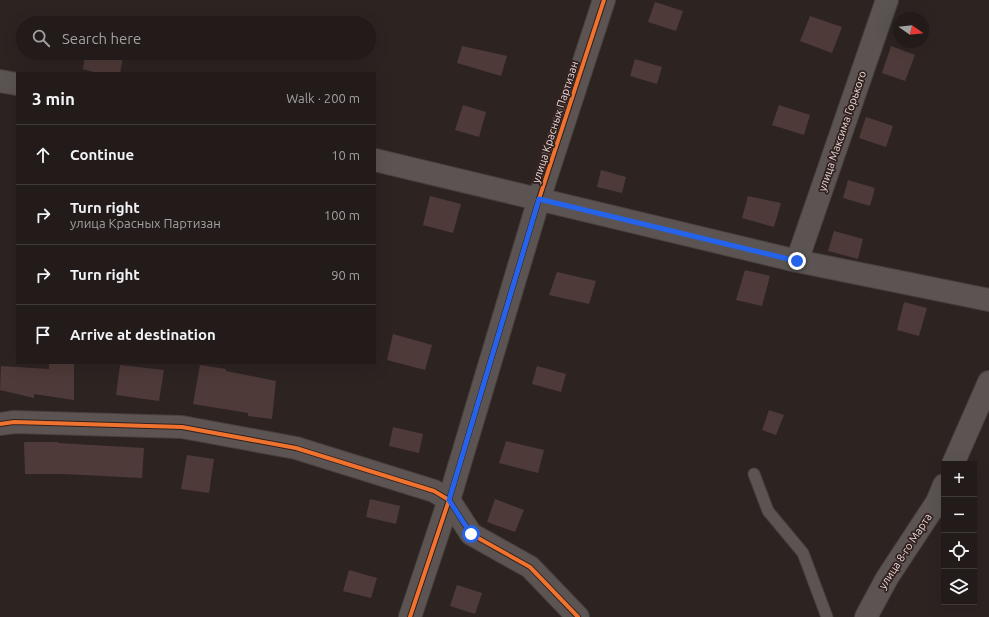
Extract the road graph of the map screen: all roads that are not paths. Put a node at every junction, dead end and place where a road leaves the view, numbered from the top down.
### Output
1 (604, 0) edge
2 (888, 0) edge
3 (0, 81) edge
4 (16, 84) edge
5 (376, 160) edge
6 (539, 199) junction
7 (797, 261) junction
8 (989, 300) edge
9 (989, 382) edge
10 (0, 424) edge
11 (954, 461) edge
12 (754, 474) dead end
13 (941, 492) edge
14 (449, 500) junction
15 (410, 617) edge
16 (578, 617) edge
17 (827, 617) edge
18 (866, 617) edge

1 - 6 street, улица Красных Партизан
2 - 7 street, улица Максима Горького
3 - 4 street
5 - 6 street
6 - 7 street
6 - 14 street, улица Красных Партизан
7 - 8 street
9 - 11 street
10 - 14 street
12 - 17 lane
13 - 18 street, улица 8-го Марта
14 - 15 street, улица Красных Партизан
14 - 16 street

